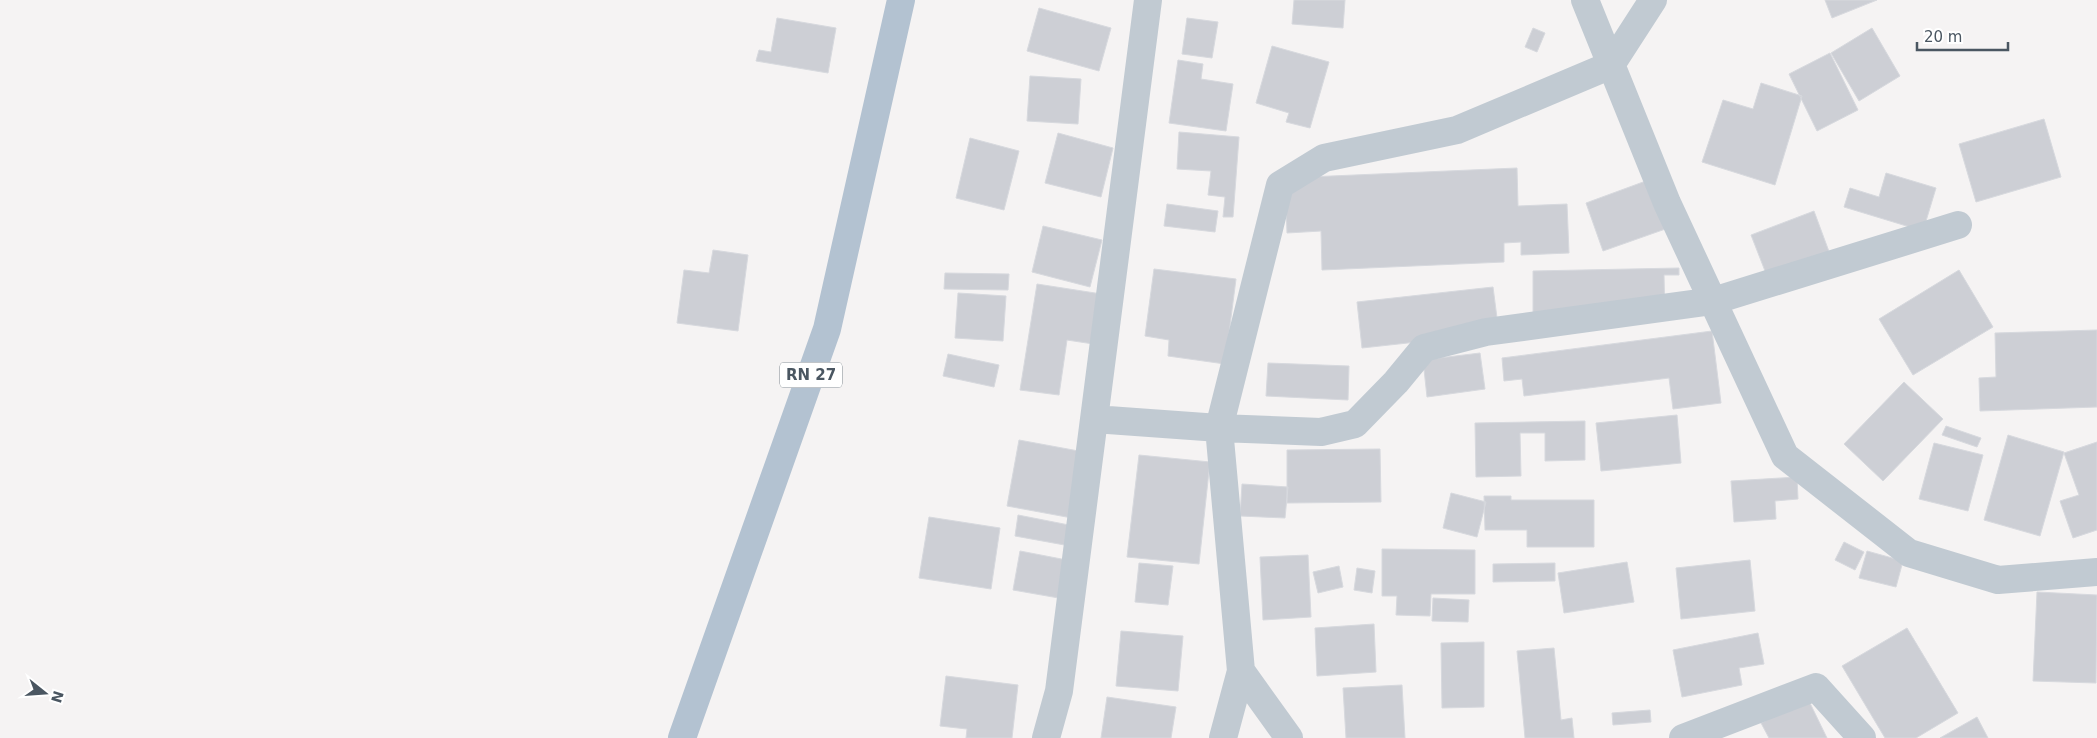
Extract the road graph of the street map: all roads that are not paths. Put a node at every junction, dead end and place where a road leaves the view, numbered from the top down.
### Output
1 (902, 0) edge
2 (1148, 0) edge
3 (1585, 0) edge
4 (1653, 0) edge
5 (1612, 65) junction
6 (1958, 225) dead end
7 (1713, 301) junction
8 (1094, 420) junction
9 (1219, 428) junction
10 (2097, 572) edge
11 (1241, 671) junction
12 (682, 738) edge
13 (1046, 738) edge
14 (1223, 738) edge
15 (1289, 738) edge
16 (1683, 738) edge
17 (1862, 738) edge

1 - 12 main road, RN 27
2 - 8 street
3 - 5 street
4 - 5 street
5 - 7 street
5 - 9 street
6 - 7 street
7 - 9 street
7 - 10 street
8 - 9 street
8 - 13 street
9 - 11 street
11 - 14 street
11 - 15 street
16 - 17 street

